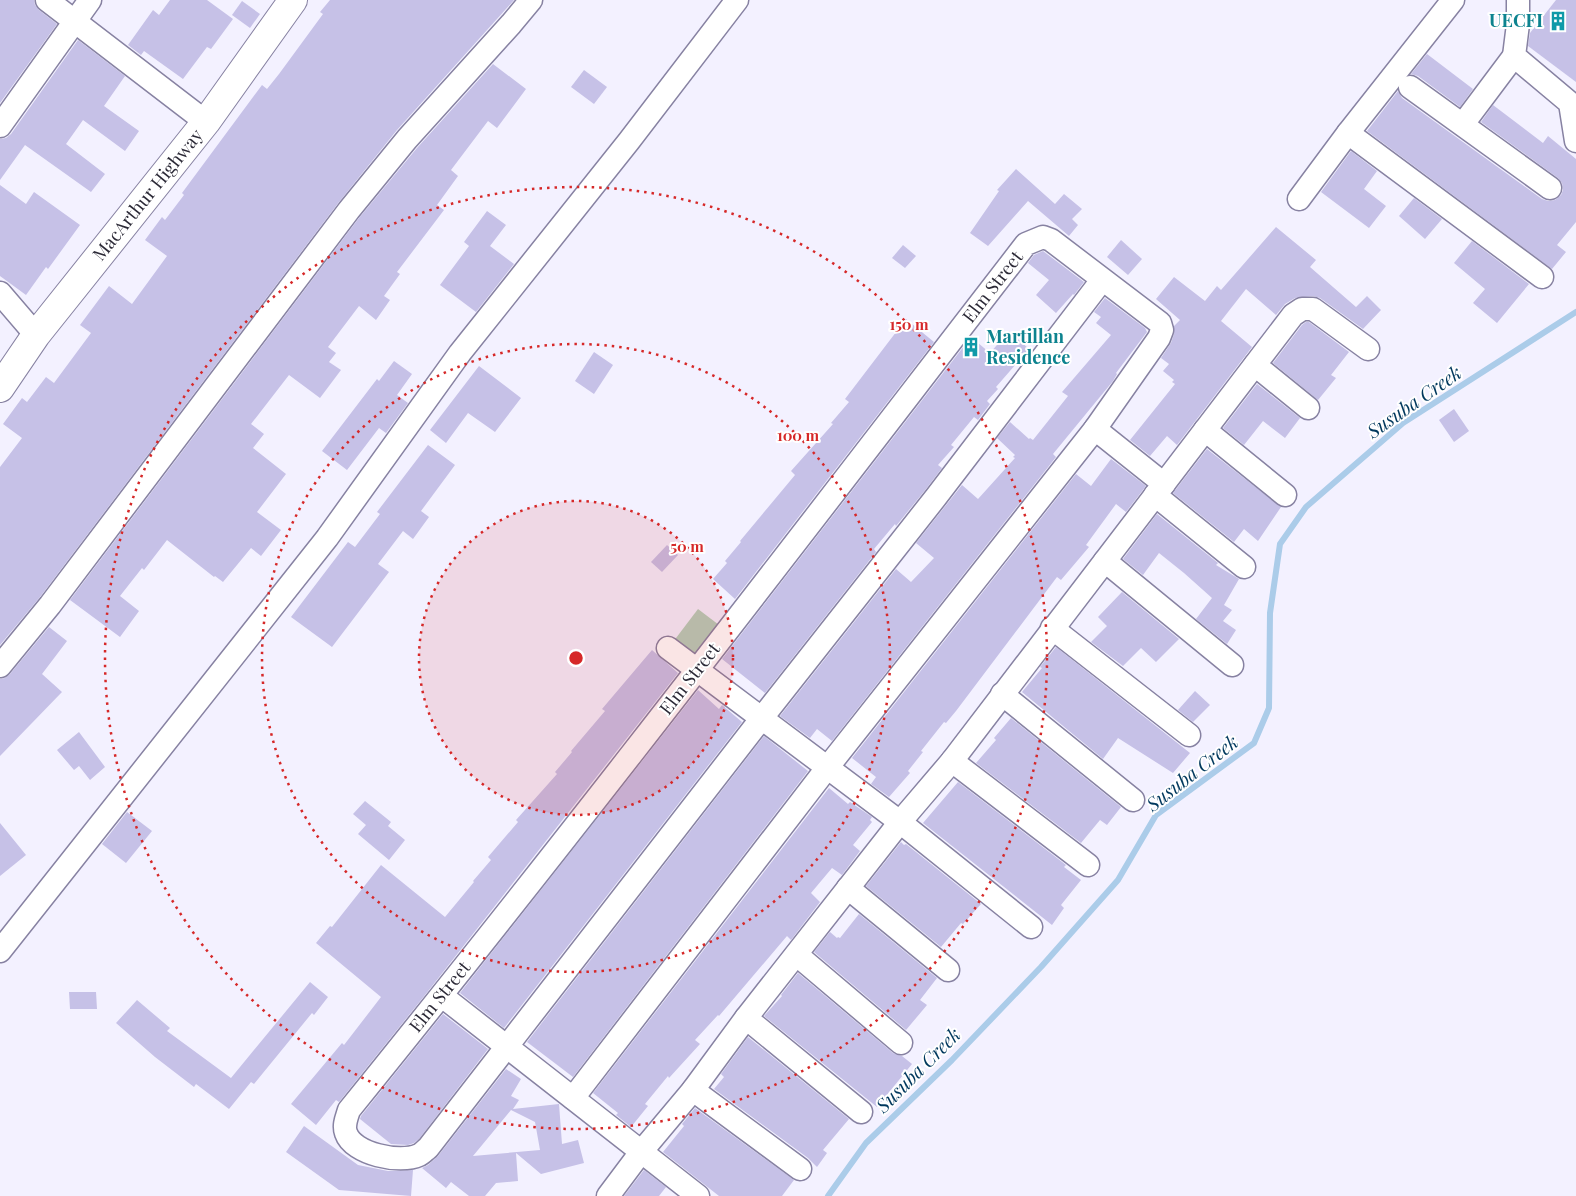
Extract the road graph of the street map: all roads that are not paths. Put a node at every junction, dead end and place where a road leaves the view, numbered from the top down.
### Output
1 (47, 0) edge
2 (90, 0) edge
3 (293, 0) edge
4 (531, 0) edge
5 (736, 0) edge
6 (1454, 0) edge
7 (1518, 0) edge
8 (75, 21) junction
9 (1514, 56) junction
10 (1410, 87) dead end
11 (206, 122) junction
12 (1463, 124) junction
13 (0, 126) edge
14 (1348, 133) junction
15 (1576, 141) edge
16 (1550, 188) dead end
17 (1299, 199) dead end
18 (1542, 277) dead end
19 (1102, 280) junction
20 (0, 293) edge
21 (36, 336) junction
22 (1368, 349) dead end
23 (1255, 365) junction
24 (0, 388) edge
25 (1308, 408) dead end
26 (1095, 429) junction
27 (1205, 430) junction
28 (1159, 490) junction
29 (1285, 495) dead end
30 (1104, 561) junction
31 (1244, 567) dead end
32 (1052, 628) junction
33 (668, 648) dead end
34 (1232, 664) dead end
35 (0, 666) edge
36 (697, 670) junction
37 (1002, 694) junction
38 (760, 719) junction
39 (1190, 735) dead end
40 (952, 761) junction
41 (827, 768) junction
42 (1133, 800) dead end
43 (900, 822) junction
44 (1088, 865) dead end
45 (848, 888) junction
46 (1031, 926) dead end
47 (0, 951) edge
48 (797, 955) junction
49 (948, 970) dead end
50 (442, 996) junction
51 (746, 1018) junction
52 (902, 1043) dead end
53 (507, 1046) junction
54 (693, 1090) junction
55 (573, 1098) junction
56 (861, 1112) dead end
57 (641, 1152) junction
58 (800, 1169) dead end
59 (608, 1196) edge
60 (698, 1196) edge

1 - 8 street
2 - 8 street
3 - 11 highway, MacArthur Highway
4 - 35 street
5 - 47 street
6 - 14 street
7 - 9 street
8 - 11 street
8 - 13 street
9 - 12 street
9 - 15 street
10 - 12 street
11 - 21 highway, MacArthur Highway
12 - 16 street
14 - 17 street
14 - 18 street
19 - 26 street
19 - 36 street, Elm Street
19 - 38 street
20 - 21 street
21 - 24 highway, MacArthur Highway
22 - 23 street
23 - 25 street
23 - 27 street
26 - 28 street
26 - 41 street
27 - 28 street
27 - 29 street
28 - 30 street
28 - 31 street
30 - 32 street
30 - 34 street
32 - 37 street
32 - 39 street
33 - 36 street
36 - 38 street
36 - 50 street, Elm Street
37 - 40 street
37 - 42 street
38 - 41 street
38 - 53 street
40 - 43 street
40 - 44 street
41 - 43 street
41 - 55 street
43 - 45 street
43 - 46 street
45 - 48 street
45 - 49 street
48 - 51 street
48 - 52 street
50 - 53 street
50 - 53 street, Elm Street
51 - 54 street
51 - 56 street
53 - 55 street
54 - 57 street
54 - 58 street
55 - 57 street
57 - 59 street
57 - 60 street

